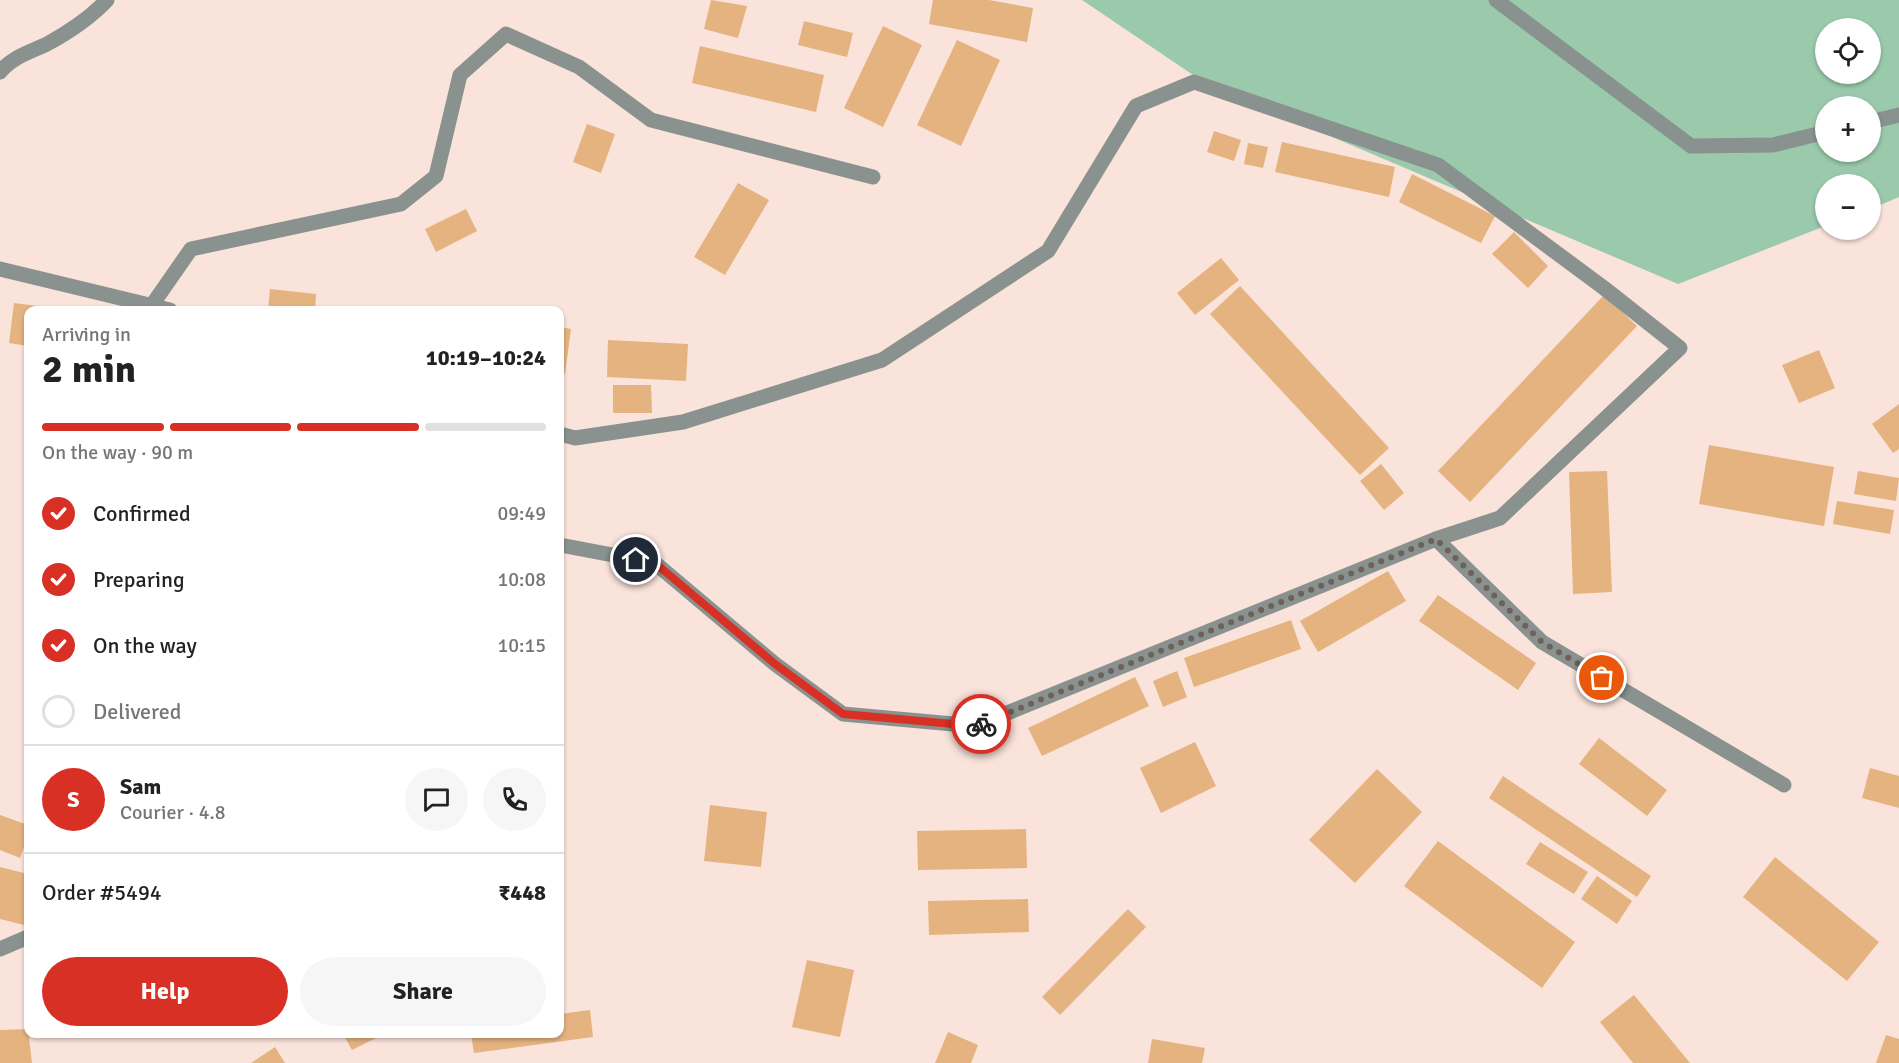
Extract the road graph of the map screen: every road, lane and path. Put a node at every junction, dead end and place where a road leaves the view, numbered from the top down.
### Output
1 (107, 0) edge
2 (1496, 0) edge
3 (0, 72) edge
4 (1899, 115) edge
5 (1881, 119) edge
6 (1815, 135) edge
7 (873, 177) dead end
8 (0, 269) edge
9 (152, 305) junction
10 (156, 306) edge
11 (564, 435) edge
12 (1436, 539) junction
13 (564, 546) edge
14 (1784, 785) dead end
15 (24, 939) edge
16 (0, 949) edge

1 - 3 street
2 - 6 street
4 - 5 street
7 - 9 street
8 - 9 street
9 - 10 street
11 - 12 street
12 - 13 street
12 - 14 street
15 - 16 street

